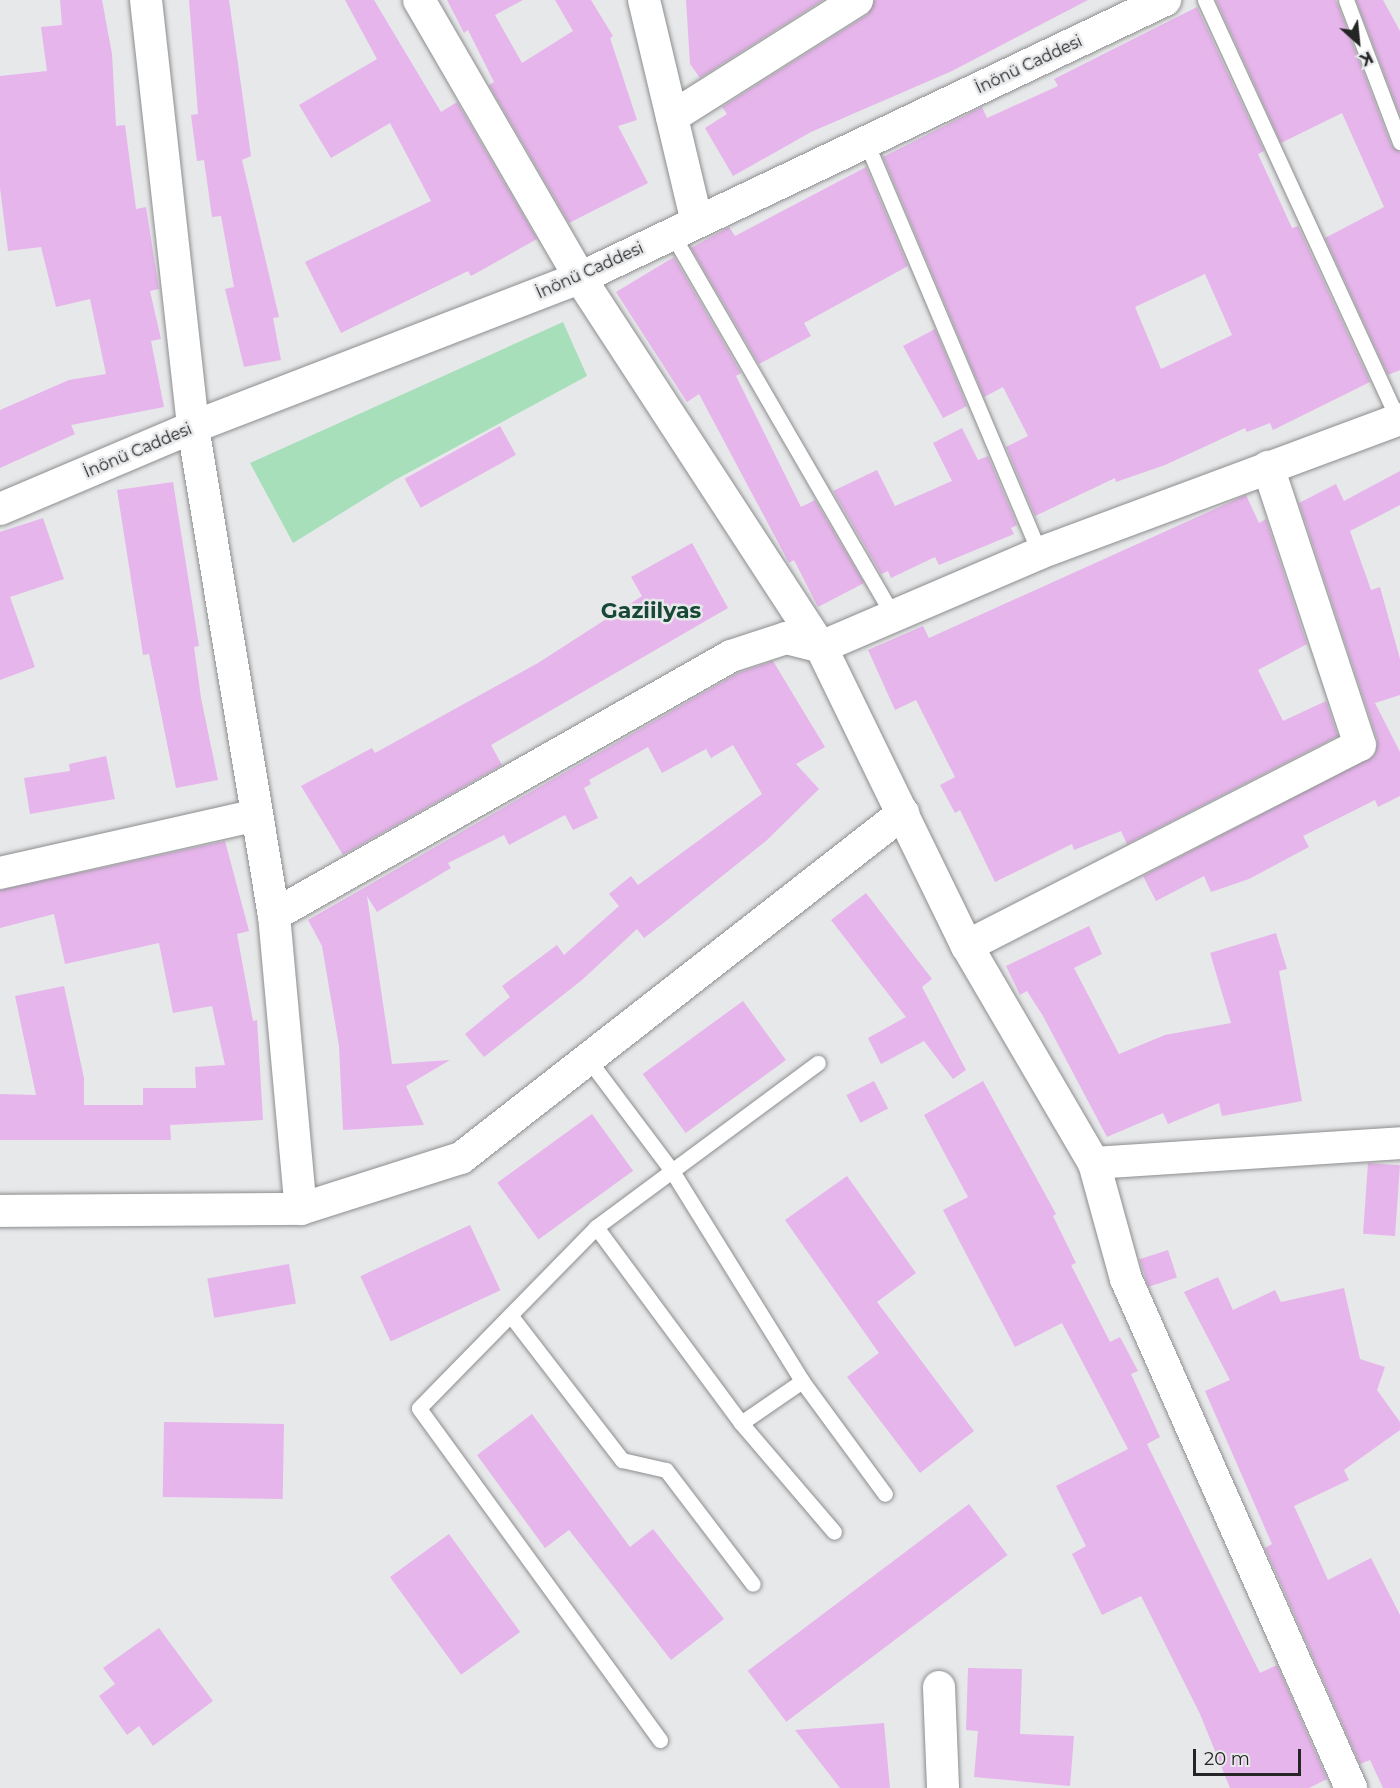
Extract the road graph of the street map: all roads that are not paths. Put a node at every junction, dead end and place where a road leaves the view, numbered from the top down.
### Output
1 (146, 0) edge
2 (419, 0) edge
3 (644, 0) edge
4 (857, 0) edge
5 (1165, 0) edge
6 (1205, 0) edge
7 (1346, 0) edge
8 (672, 117) junction
9 (866, 142) junction
10 (1400, 142) edge
11 (685, 228) junction
12 (580, 278) junction
13 (1399, 420) edge
14 (193, 427) junction
15 (1268, 467) junction
16 (0, 510) edge
17 (1040, 553) junction
18 (892, 613) junction
19 (821, 647) junction
20 (903, 813) junction
21 (257, 815) junction
22 (0, 873) edge
23 (274, 915) junction
24 (967, 946) junction
25 (588, 1059) junction
26 (818, 1063) dead end
27 (1400, 1143) edge
28 (1094, 1163) junction
29 (672, 1171) junction
30 (301, 1209) junction
31 (0, 1211) edge
32 (596, 1227) junction
33 (511, 1316) junction
34 (802, 1381) junction
35 (741, 1424) junction
36 (885, 1494) dead end
37 (834, 1532) dead end
38 (753, 1584) dead end
39 (939, 1687) dead end
40 (660, 1740) dead end
41 (943, 1788) edge
42 (1351, 1788) edge

1 - 14 street
2 - 12 street
3 - 8 street
4 - 8 street
5 - 9 street, İnönü Caddesi
6 - 13 lane
7 - 10 lane
8 - 11 street
9 - 11 street, İnönü Caddesi
9 - 17 lane
11 - 12 street, İnönü Caddesi
11 - 18 lane
12 - 14 street, İnönü Caddesi
12 - 19 street
13 - 15 street
14 - 16 street, İnönü Caddesi
14 - 21 street
15 - 17 street
15 - 24 street
17 - 18 street
18 - 19 street
19 - 20 street
19 - 23 street
20 - 24 street
20 - 25 street
21 - 22 street
21 - 23 street
23 - 30 street
24 - 28 street
25 - 29 lane
25 - 30 street
26 - 29 lane
27 - 28 street
28 - 42 street
29 - 32 lane
29 - 34 lane
30 - 31 street
32 - 33 lane
32 - 35 lane
33 - 38 lane
33 - 40 lane
34 - 35 lane
34 - 36 lane
35 - 37 lane
39 - 41 street

